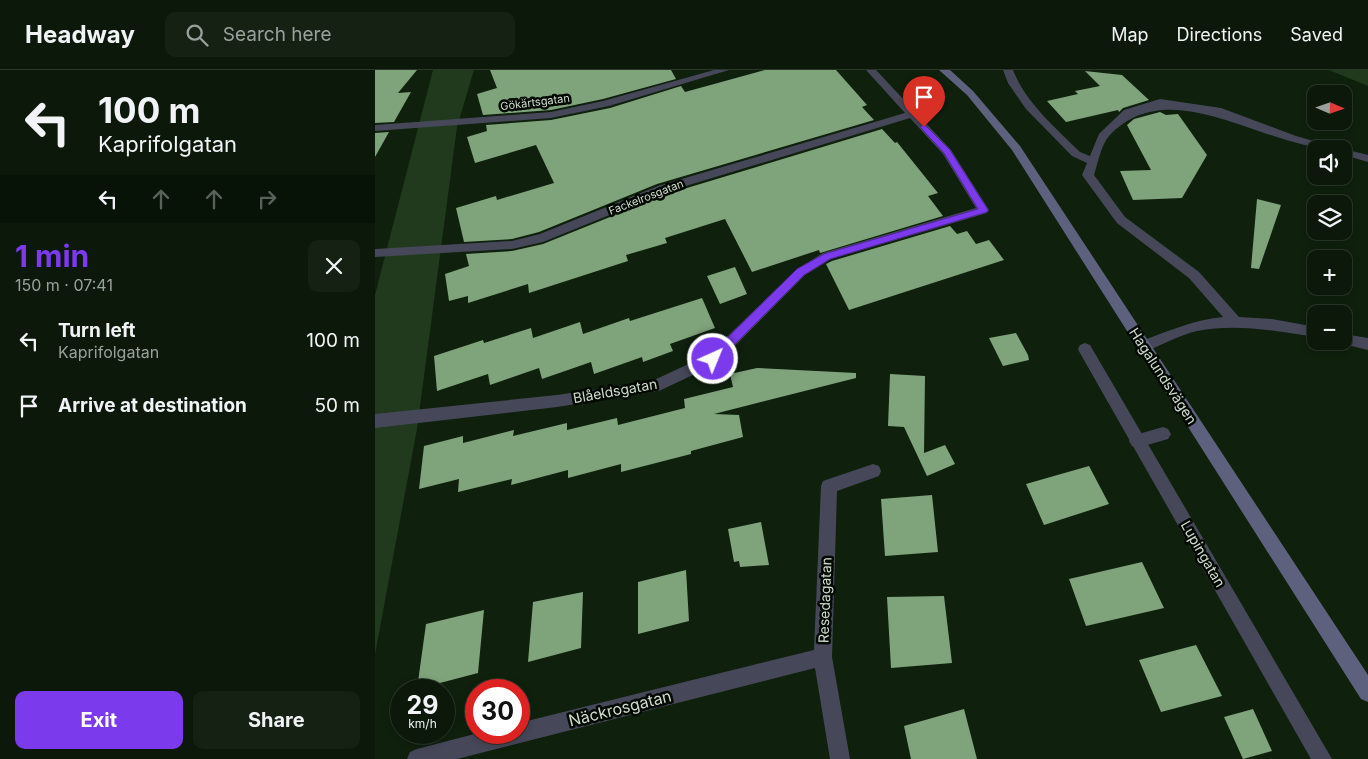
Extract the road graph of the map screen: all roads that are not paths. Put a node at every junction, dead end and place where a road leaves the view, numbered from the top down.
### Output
1 (724, 70) edge
2 (871, 70) edge
3 (944, 70) edge
4 (1008, 70) edge
5 (913, 114) junction
6 (375, 128) edge
7 (1307, 142) edge
8 (1352, 154) edge
9 (1368, 159) edge
10 (1093, 161) junction
11 (375, 253) edge
12 (1235, 322) junction
13 (1307, 330) edge
14 (1352, 341) edge
15 (1368, 344) edge
16 (1143, 346) junction
17 (1085, 349) dead end
18 (375, 420) edge
19 (1163, 434) dead end
20 (1137, 440) junction
21 (873, 471) dead end
22 (823, 657) junction
23 (1368, 692) edge
24 (417, 759) edge
25 (840, 759) edge
26 (1322, 759) edge

1 - 6 street, Gökärtsgatan
2 - 5 street
3 - 16 street, Hagalundsvägen
4 - 10 street
5 - 11 street, Fackelrosgatan
5 - 18 street, Blåeldsgatan
7 - 10 street
8 - 9 street
10 - 12 street
12 - 13 street
12 - 16 street
14 - 15 street
16 - 23 street, Hagalundsvägen
17 - 20 street, Lupingatan
19 - 20 street
20 - 26 street, Lupingatan
21 - 22 street, Resedagatan
22 - 24 street, Näckrosgatan
22 - 25 street, Resedagatan

